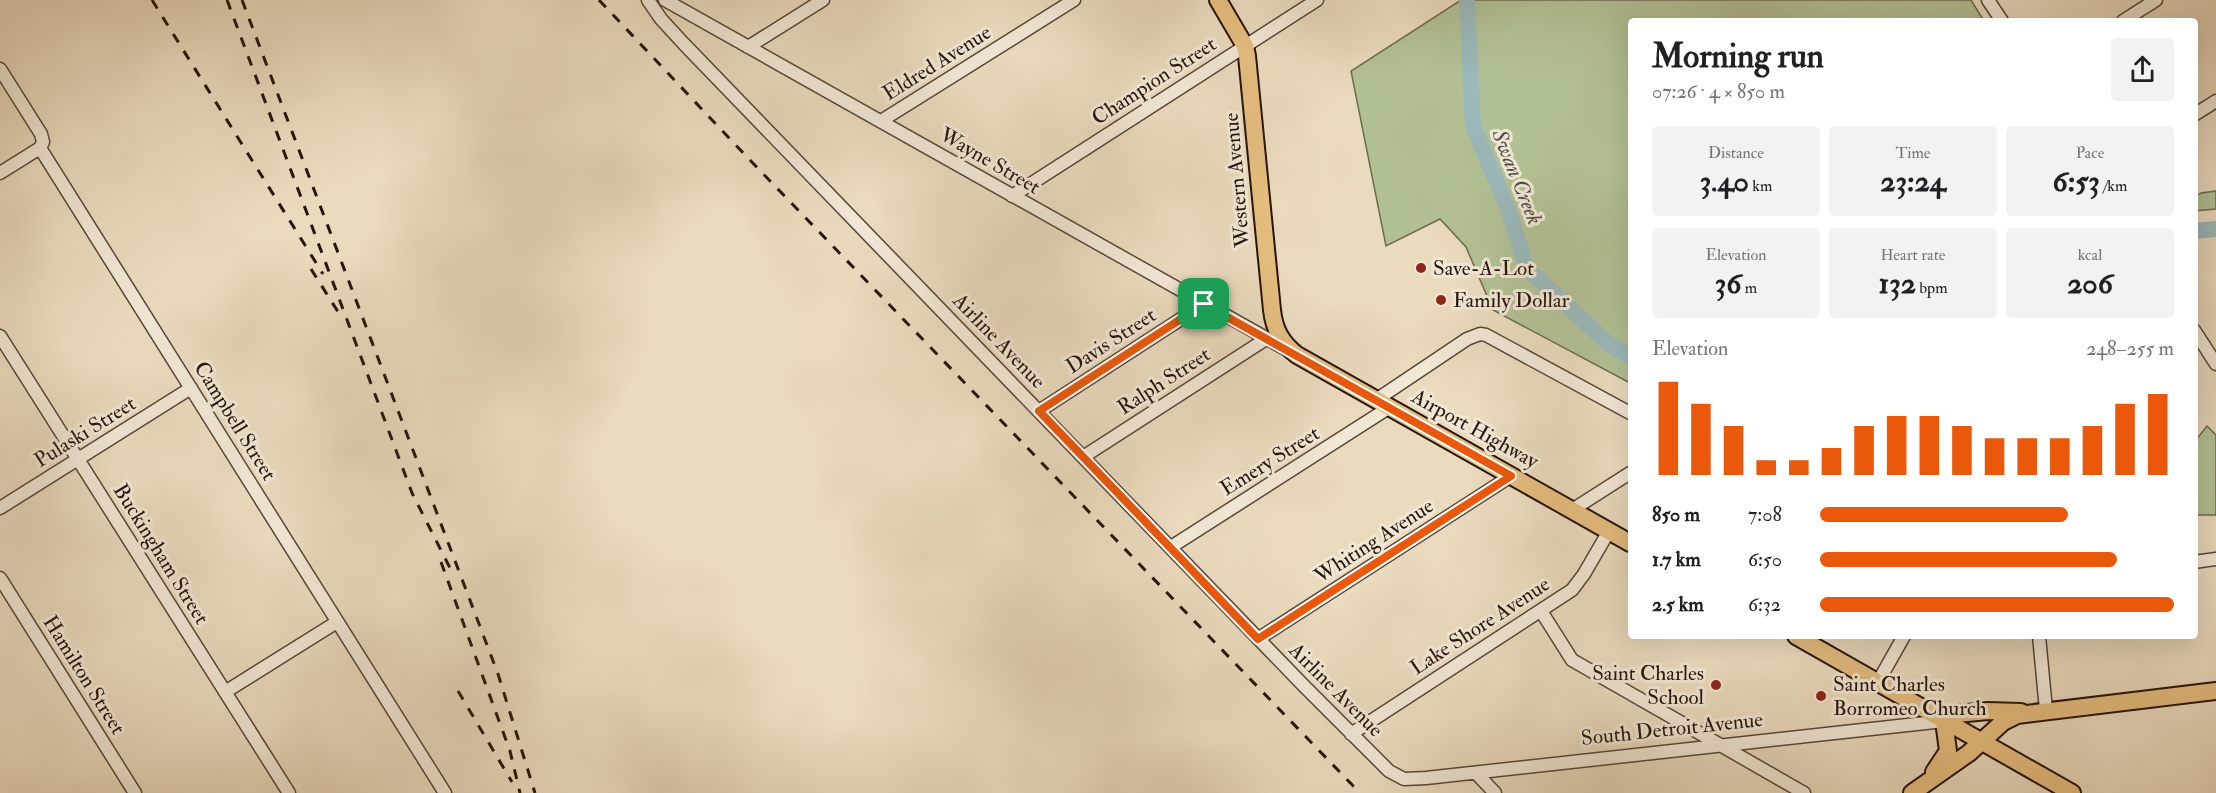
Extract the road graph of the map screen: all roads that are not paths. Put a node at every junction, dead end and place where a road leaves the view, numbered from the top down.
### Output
1 (648, 0) edge
2 (665, 0) edge
3 (823, 0) edge
4 (1074, 0) edge
5 (1218, 0) edge
6 (1317, 0) edge
7 (1988, 0) edge
8 (2156, 0) edge
9 (2000, 18) edge
10 (2128, 18) edge
11 (1245, 46) junction
12 (748, 47) junction
13 (0, 69) edge
14 (2216, 101) edge
15 (2198, 112) edge
16 (881, 122) junction
17 (40, 148) junction
18 (0, 173) edge
19 (1012, 196) junction
20 (1204, 304) junction
21 (0, 336) edge
22 (2198, 336) edge
23 (1266, 339) junction
24 (1297, 355) junction
25 (2216, 364) edge
26 (191, 388) junction
27 (1383, 404) junction
28 (1039, 411) junction
29 (1628, 412) edge
30 (1083, 457) junction
31 (78, 460) junction
32 (1628, 474) edge
33 (1511, 476) junction
34 (0, 508) edge
35 (1572, 510) junction
36 (1609, 531) junction
37 (1628, 542) edge
38 (1171, 547) junction
39 (2216, 559) edge
40 (2198, 561) edge
41 (0, 578) edge
42 (1541, 611) junction
43 (337, 622) junction
44 (1258, 639) junction
45 (1801, 639) edge
46 (1902, 639) edge
47 (2039, 639) edge
48 (1878, 682) junction
49 (2216, 691) edge
50 (225, 692) junction
51 (2046, 710) junction
52 (2025, 713) junction
53 (1940, 719) junction
54 (1351, 734) junction
55 (1982, 741) junction
56 (1722, 746) junction
57 (1476, 773) junction
58 (1404, 778) joint
59 (1918, 789) edge
60 (135, 793) edge
61 (289, 793) edge
62 (445, 793) edge
63 (1495, 793) edge
64 (1804, 793) edge
65 (2072, 793) edge

1 - 28 street, Airline Avenue
2 - 12 street, Wayne Street
3 - 12 street
4 - 16 street, Eldred Avenue
5 - 11 main road, Western Avenue
6 - 11 street, Champion Street
7 - 9 street
8 - 10 street
11 - 19 street, Champion Street
11 - 24 main road, Western Avenue
12 - 16 street, Wayne Street
13 - 17 street, Campbell Street
14 - 15 street
16 - 19 street, Wayne Street
17 - 18 street
17 - 26 street, Campbell Street
19 - 20 street, Wayne Street
20 - 23 street, Wayne Street
20 - 28 street, Davis Street
21 - 31 street, Buckingham Street
22 - 25 street
23 - 24 street, Wayne Street
23 - 30 street, Ralph Street
24 - 27 main road, Airport Highway
26 - 31 street, Pulaski Street
26 - 43 street, Campbell Street
27 - 29 street, Emery Street
27 - 33 main road, Airport Highway
27 - 38 street, Emery Street
28 - 30 street, Airline Avenue
30 - 38 street, Airline Avenue
31 - 34 street, Pulaski Street
31 - 50 street, Buckingham Street
32 - 35 street
33 - 35 main road, Airport Highway
33 - 44 street, Whiting Avenue
35 - 36 main road, Airport Highway
36 - 37 main road, Airport Highway
36 - 42 street, Lake Shore Avenue
38 - 44 street, Airline Avenue
39 - 40 street
41 - 60 street, Hamilton Street
42 - 54 street, Lake Shore Avenue
42 - 56 street
43 - 50 street
43 - 62 street, Campbell Street
44 - 54 street, Airline Avenue
45 - 48 main road
46 - 48 street
47 - 51 street
48 - 53 main road
49 - 51 main road
50 - 61 street, Buckingham Street
51 - 52 main road
52 - 53 main road
52 - 55 main road
53 - 55 main road
53 - 56 street, South Detroit Avenue
53 - 59 main road
54 - 58 street, Airline Avenue
55 - 59 main road
55 - 65 main road
56 - 57 street, South Detroit Avenue
56 - 64 street
57 - 58 street, South Detroit Avenue
57 - 63 street

